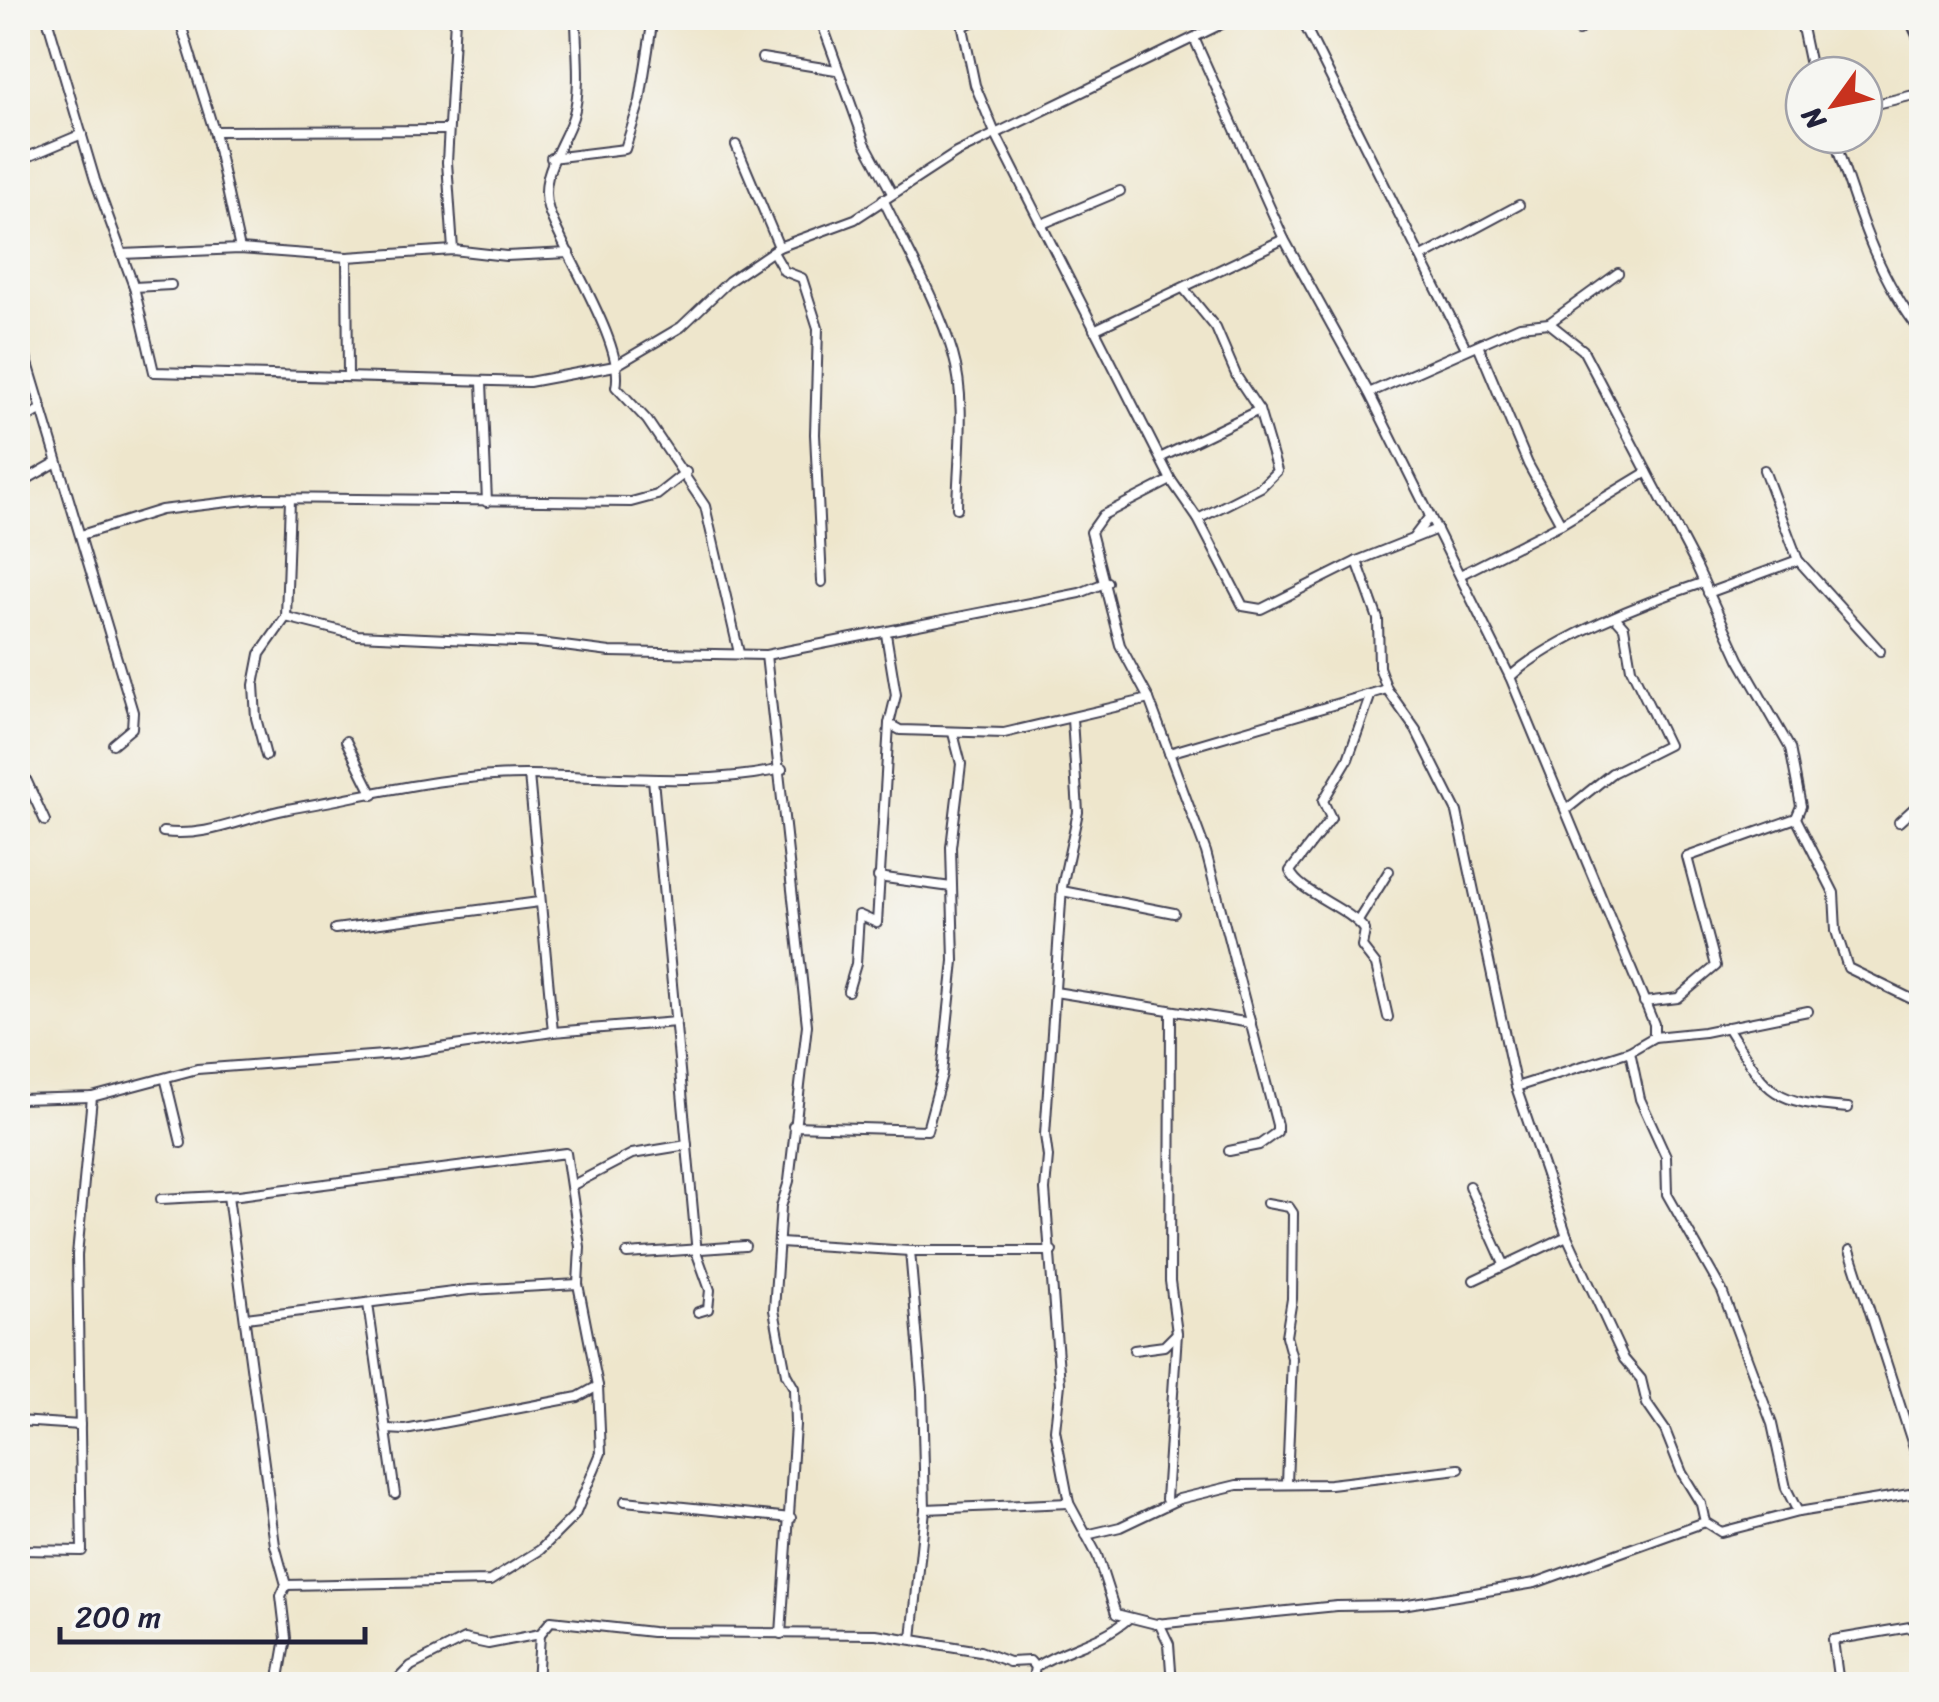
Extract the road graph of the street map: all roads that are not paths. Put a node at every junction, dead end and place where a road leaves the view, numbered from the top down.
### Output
1 (47, 18) edge
2 (179, 18) edge
3 (455, 18) edge
4 (576, 18) edge
5 (653, 18) edge
6 (820, 18) edge
7 (980, 18) edge
8 (1234, 18) edge
9 (1301, 18) edge
10 (1592, 18) edge
11 (1800, 18) edge
12 (1911, 18) edge
13 (963, 22) edge
14 (1578, 31) dead end
15 (1194, 38) junction
16 (1922, 42) edge
17 (1808, 55) edge
18 (762, 58) dead end
19 (836, 70) junction
20 (1922, 92) edge
21 (1884, 102) edge
22 (447, 130) junction
23 (214, 131) junction
24 (995, 133) junction
25 (82, 134) junction
26 (736, 145) dead end
27 (1840, 155) edge
28 (552, 158) junction
29 (18, 162) edge
30 (1120, 191) dead end
31 (892, 193) junction
32 (883, 199) junction
33 (1519, 205) dead end
34 (1042, 224) junction
35 (1284, 239) junction
36 (240, 249) junction
37 (776, 249) junction
38 (452, 250) junction
39 (570, 253) junction
40 (122, 254) junction
41 (1424, 256) junction
42 (347, 257) junction
43 (1618, 273) dead end
44 (171, 284) dead end
45 (134, 287) junction
46 (1185, 290) junction
47 (1549, 324) junction
48 (18, 330) edge
49 (1094, 330) junction
50 (1922, 333) edge
51 (1478, 345) junction
52 (1466, 348) junction
53 (615, 366) junction
54 (348, 377) junction
55 (482, 382) junction
56 (1369, 393) junction
57 (42, 409) junction
58 (1259, 410) junction
59 (18, 424) edge
60 (1162, 457) junction
61 (57, 462) junction
62 (1764, 470) dead end
63 (686, 472) junction
64 (1647, 472) junction
65 (18, 479) edge
66 (1171, 480) junction
67 (290, 499) junction
68 (486, 502) junction
69 (957, 508) dead end
70 (1430, 516) junction
71 (1198, 519) junction
72 (1561, 524) junction
73 (1437, 529) junction
74 (81, 535) junction
75 (1414, 537) junction
76 (1798, 560) junction
77 (1357, 561) junction
78 (1460, 575) junction
79 (822, 582) dead end
80 (1107, 582) junction
81 (1702, 582) junction
82 (1708, 593) junction
83 (1615, 616) junction
84 (286, 617) junction
85 (886, 634) junction
86 (1880, 651) dead end
87 (739, 653) junction
88 (766, 656) junction
89 (1510, 677) junction
90 (1387, 689) junction
91 (1371, 694) junction
92 (1149, 699) junction
93 (1072, 720) junction
94 (889, 724) junction
95 (953, 734) junction
96 (346, 741) dead end
97 (114, 744) dead end
98 (1170, 754) junction
99 (266, 756) dead end
100 (18, 762) edge
101 (782, 769) junction
102 (529, 775) junction
103 (653, 779) junction
104 (373, 795) junction
105 (1922, 801) edge
106 (1567, 809) junction
107 (1796, 818) junction
108 (45, 822) dead end
109 (1899, 822) dead end
110 (162, 832) dead end
111 (1389, 872) dead end
112 (878, 877) junction
113 (952, 887) junction
114 (1062, 891) junction
115 (539, 902) junction
116 (1174, 914) dead end
117 (1358, 921) junction
118 (334, 929) dead end
119 (848, 991) dead end
120 (1056, 992) junction
121 (1644, 1002) junction
122 (1922, 1004) edge
123 (1808, 1011) dead end
124 (1171, 1012) junction
125 (1388, 1016) dead end
126 (676, 1022) junction
127 (1251, 1023) junction
128 (1727, 1027) junction
129 (553, 1032) junction
130 (1654, 1037) junction
131 (1630, 1051) junction
132 (166, 1081) junction
133 (1516, 1087) junction
134 (92, 1097) junction
135 (18, 1099) edge
136 (1848, 1108) dead end
137 (793, 1126) junction
138 (181, 1142) dead end
139 (687, 1146) junction
140 (1229, 1151) dead end
141 (573, 1186) junction
142 (1469, 1186) dead end
143 (228, 1196) junction
144 (161, 1199) dead end
145 (1267, 1203) dead end
146 (1566, 1236) junction
147 (780, 1243) junction
148 (745, 1246) dead end
149 (1850, 1250) dead end
150 (910, 1251) junction
151 (1052, 1251) junction
152 (628, 1254) dead end
153 (1504, 1264) junction
154 (1474, 1280) dead end
155 (578, 1284) junction
156 (368, 1304) junction
157 (698, 1312) dead end
158 (246, 1318) junction
159 (1176, 1333) junction
160 (1134, 1350) dead end
161 (598, 1386) junction
162 (18, 1421) edge
163 (80, 1424) junction
164 (386, 1429) junction
165 (1458, 1470) dead end
166 (1922, 1473) edge
167 (1288, 1483) junction
168 (1922, 1492) edge
169 (395, 1494) dead end
170 (1166, 1499) dead end
171 (626, 1501) dead end
172 (1069, 1504) junction
173 (925, 1509) junction
174 (1798, 1512) junction
175 (791, 1518) junction
176 (1705, 1522) junction
177 (1086, 1534) junction
178 (18, 1550) edge
179 (286, 1584) junction
180 (1128, 1619) junction
181 (1159, 1624) junction
182 (1922, 1625) edge
183 (540, 1634) junction
184 (781, 1634) junction
185 (912, 1639) junction
186 (1035, 1667) junction
187 (278, 1684) edge
188 (392, 1684) edge
189 (537, 1684) edge
190 (1032, 1684) edge
191 (1172, 1684) edge
192 (1839, 1684) edge

1 - 25 street
2 - 23 street
3 - 22 street
4 - 28 street
5 - 28 street
6 - 19 street
7 - 13 street
8 - 15 street
9 - 41 street
10 - 14 street
11 - 17 street
12 - 16 street
13 - 24 street
15 - 24 street
15 - 35 street
18 - 19 street
19 - 31 street
20 - 21 street
22 - 23 street
22 - 38 street
23 - 36 street
24 - 31 street
24 - 34 street
25 - 29 street
25 - 40 street
26 - 37 street
27 - 50 street
28 - 39 street
30 - 34 street
31 - 32 street
32 - 37 street
32 - 69 street
33 - 41 street
34 - 49 street
35 - 46 street
35 - 56 street
36 - 40 street
36 - 42 street
37 - 53 street
37 - 79 street
38 - 39 street
38 - 42 street
39 - 53 street
40 - 45 street
41 - 52 street
42 - 54 street
43 - 47 street
44 - 45 street
45 - 54 street
46 - 49 street
46 - 58 street
47 - 51 street
47 - 64 street
48 - 57 street
49 - 60 street
51 - 52 street
51 - 72 street
52 - 56 street
53 - 55 street
53 - 63 street
54 - 55 street
55 - 68 street
56 - 70 street
57 - 59 street
57 - 61 street
58 - 60 street
58 - 71 street
60 - 66 street
61 - 65 street
61 - 74 street
62 - 76 street
63 - 68 street
63 - 87 street
64 - 72 street
64 - 81 street
66 - 71 street
66 - 80 street
67 - 68 street
67 - 74 street
67 - 84 street
70 - 73 street
70 - 75 street
71 - 77 street
72 - 78 street
73 - 75 street
73 - 78 street
74 - 97 street
75 - 77 street
76 - 82 street
76 - 86 street
77 - 90 street
78 - 89 street
80 - 85 street
80 - 92 street
81 - 82 street
81 - 83 street
82 - 107 street
83 - 89 street
83 - 106 street
84 - 87 street
84 - 99 street
85 - 88 street
85 - 94 street
87 - 88 street
88 - 101 street
89 - 106 street
90 - 91 street
90 - 133 street
91 - 98 street
91 - 117 street
92 - 93 street
92 - 98 street
93 - 95 street
93 - 114 street
94 - 95 street
94 - 112 street
95 - 113 street
96 - 104 street
98 - 127 street
100 - 108 street
101 - 103 street
101 - 137 street
102 - 103 street
102 - 104 street
102 - 115 street
103 - 126 street
104 - 110 street
105 - 109 street
106 - 121 street
107 - 121 street
107 - 122 street
111 - 117 street
112 - 113 street
112 - 119 street
113 - 137 street
114 - 116 street
114 - 120 street
115 - 118 street
115 - 129 street
117 - 125 street
120 - 124 street
120 - 151 street
121 - 130 street
123 - 128 street
124 - 127 street
124 - 159 street
126 - 129 street
126 - 139 street
127 - 140 street
128 - 130 street
128 - 136 street
129 - 132 street
130 - 131 street
131 - 133 street
131 - 174 street
132 - 134 street
132 - 138 street
133 - 146 street
134 - 135 street
134 - 163 street
137 - 147 street
139 - 141 street
139 - 157 street
141 - 143 street
141 - 155 street
142 - 153 street
143 - 144 street
143 - 158 street
145 - 167 street
146 - 153 street
146 - 176 street
147 - 150 street
147 - 175 street
148 - 152 street
149 - 166 street
150 - 151 street
150 - 173 street
151 - 172 street
153 - 154 street
155 - 156 street
155 - 161 street
156 - 158 street
156 - 164 street
158 - 179 street
159 - 160 street
159 - 170 street
161 - 164 street
161 - 179 street
162 - 163 street
163 - 178 street
164 - 169 street
165 - 167 street
167 - 177 street
168 - 174 street
171 - 175 street
172 - 173 street
172 - 177 street
173 - 185 street
174 - 176 street
175 - 184 street
176 - 181 street
177 - 180 street
179 - 187 street
180 - 181 street
180 - 186 street
181 - 191 street
182 - 192 street
183 - 184 street
183 - 188 street
183 - 189 street
184 - 185 street
185 - 186 street
186 - 190 street

